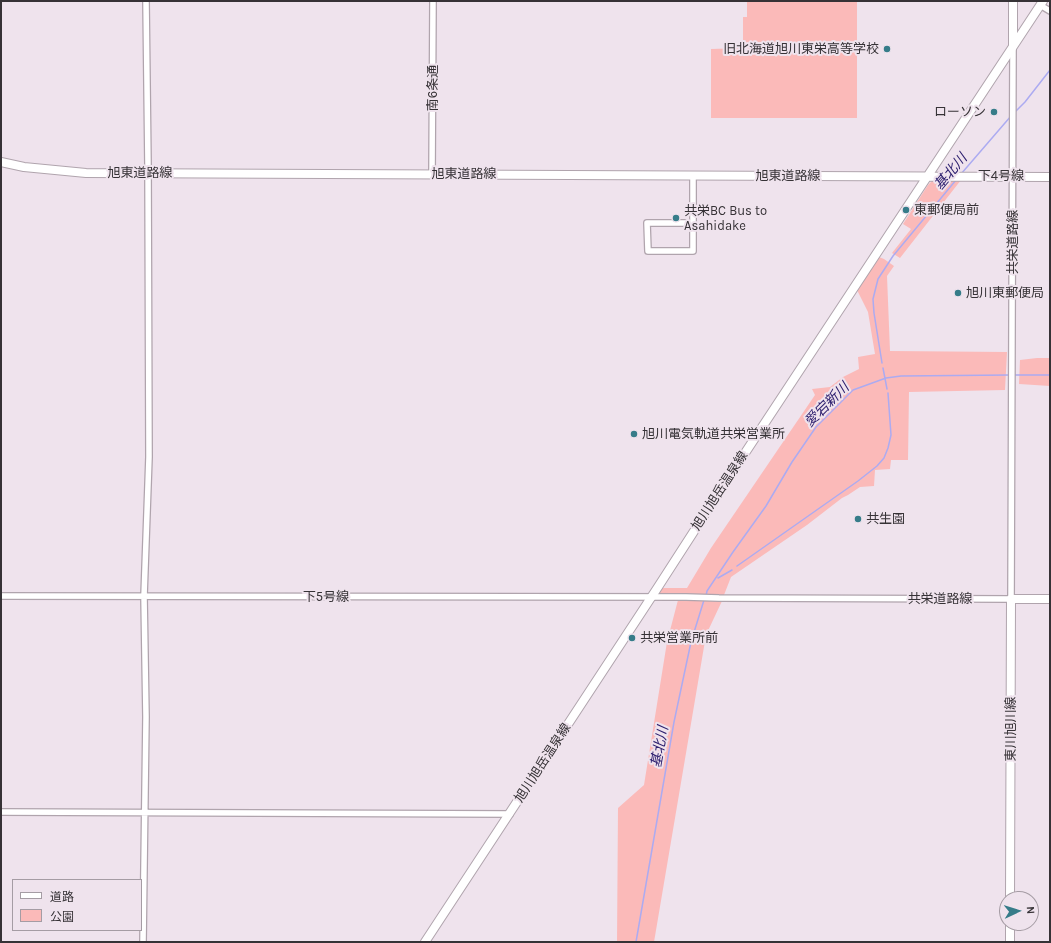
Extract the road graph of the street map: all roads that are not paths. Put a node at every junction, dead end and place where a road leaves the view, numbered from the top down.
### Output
1 (146, 1) edge
2 (433, 1) edge
3 (1013, 1) edge
4 (1042, 3) edge
5 (1050, 11) edge
6 (1013, 46) junction
7 (1, 162) edge
8 (148, 174) junction
9 (432, 174) junction
10 (693, 176) junction
11 (927, 176) junction
12 (1013, 176) junction
13 (1050, 177) edge
14 (693, 223) junction
15 (1, 596) edge
16 (144, 596) junction
17 (651, 598) junction
18 (1011, 599) junction
19 (1050, 599) edge
20 (1, 812) edge
21 (145, 813) junction
22 (510, 814) junction
23 (1010, 891) edge
24 (1010, 931) edge
25 (143, 942) edge
26 (425, 942) edge
27 (1010, 942) edge

1 - 8 street
2 - 9 street, 南6条通
3 - 6 main road
4 - 5 street
4 - 6 main road, 旭川旭岳温泉線
6 - 11 main road, 旭川旭岳温泉線
6 - 12 street, 共栄道路線
7 - 8 main road, 旭東道路線
8 - 9 main road, 旭東道路線
8 - 16 street
9 - 10 main road, 旭東道路線
10 - 11 main road, 旭東道路線
10 - 14 street
11 - 12 main road, 下4号線
11 - 17 main road, 旭川旭岳温泉線
12 - 13 main road, 下4号線
12 - 18 street, 共栄道路線
14 - 14 street
15 - 16 street, 下5号線
16 - 17 street, 下5号線
16 - 21 street
17 - 18 street, 共栄道路線
17 - 22 main road, 旭川旭岳温泉線
18 - 19 main road
18 - 23 main road, 東川旭川線
20 - 21 street
21 - 22 street
21 - 25 street
22 - 26 main road, 旭川旭岳温泉線
24 - 27 main road

